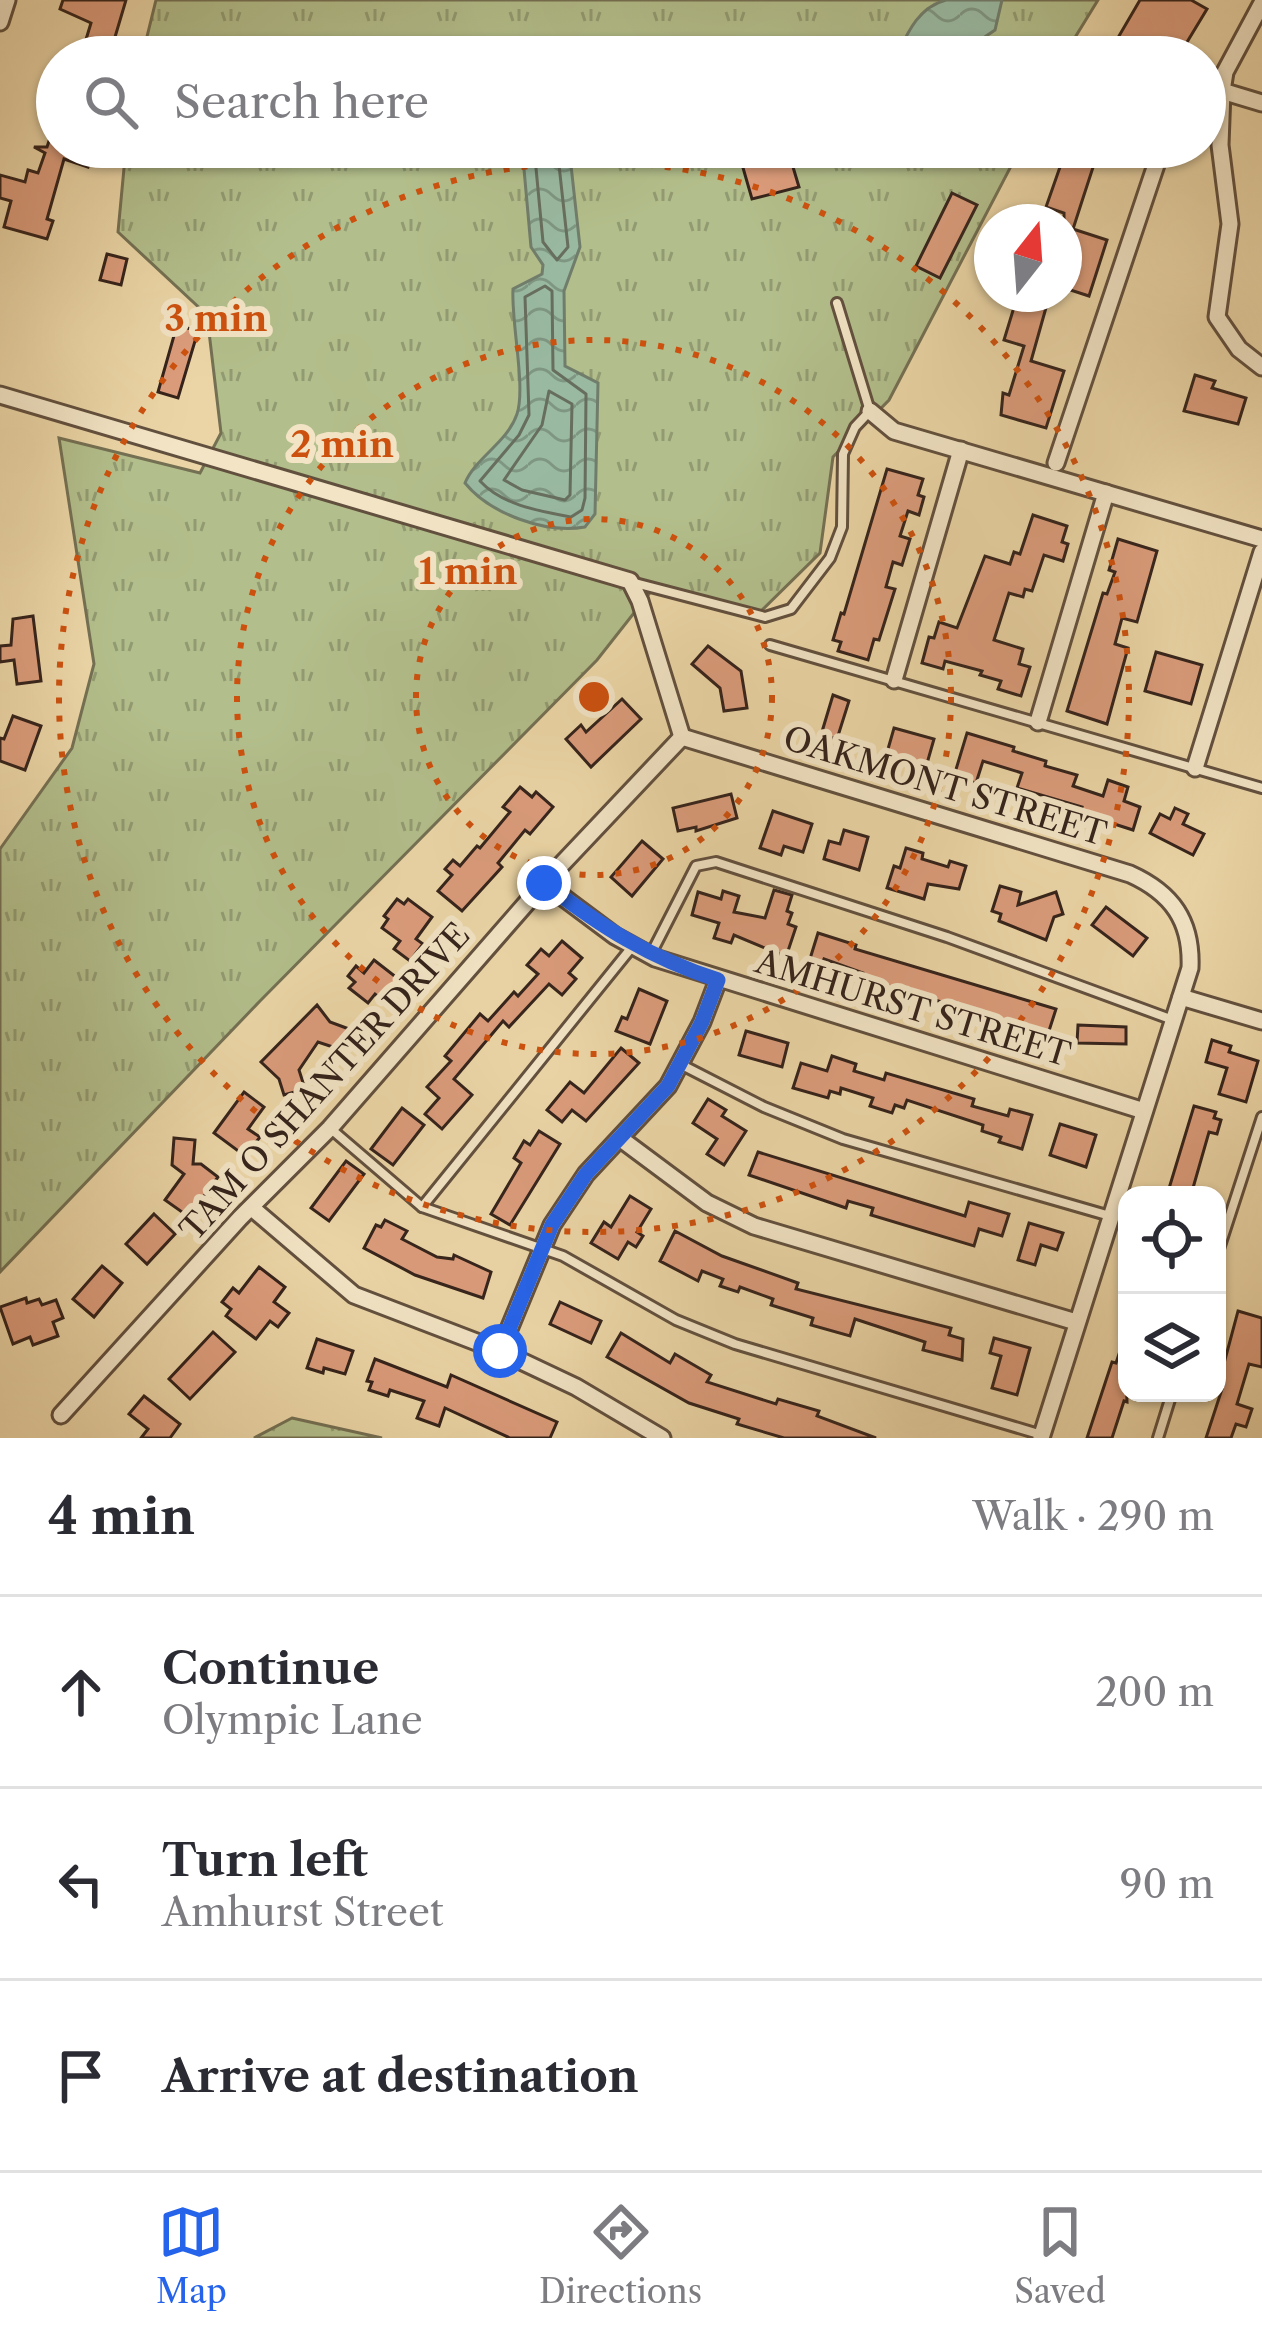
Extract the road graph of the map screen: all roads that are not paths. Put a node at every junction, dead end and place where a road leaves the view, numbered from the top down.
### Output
1 (7, 0) edge
2 (1262, 3) edge
3 (0, 22) edge
4 (1226, 70) edge
5 (1226, 92) edge
6 (1262, 103) edge
7 (1155, 168) edge
8 (1223, 168) edge
9 (837, 303) dead end
10 (1262, 367) edge
11 (0, 395) edge
12 (870, 411) junction
13 (962, 450) junction
14 (1056, 463) dead end
15 (1106, 493) junction
16 (1262, 539) edge
17 (1262, 552) edge
18 (630, 581) junction
19 (770, 645) dead end
20 (893, 680) junction
21 (1038, 722) junction
22 (682, 737) junction
23 (1196, 768) junction
24 (1262, 788) edge
25 (544, 883) junction
26 (633, 946) junction
27 (650, 955) junction
28 (718, 980) junction
29 (1180, 997) junction
30 (1173, 1020) junction
31 (1262, 1021) edge
32 (680, 1064) junction
33 (1144, 1111) junction
34 (1262, 1117) edge
35 (330, 1128) junction
36 (621, 1138) junction
37 (422, 1207) junction
38 (252, 1208) junction
39 (1110, 1216) junction
40 (1226, 1228) edge
41 (540, 1250) junction
42 (1076, 1322) junction
43 (500, 1351) junction
44 (1169, 1402) edge
45 (61, 1415) dead end
46 (1042, 1436) edge
47 (662, 1438) edge
48 (1158, 1438) edge

1 - 3 street
2 - 4 street
5 - 6 street
7 - 14 street
8 - 10 street
9 - 12 lane
11 - 18 street
12 - 13 street
12 - 18 lane
13 - 15 street
13 - 20 street
15 - 16 street
15 - 21 street
17 - 23 street
18 - 22 street
19 - 20 lane
20 - 21 lane
21 - 23 lane
22 - 25 street, TAM O SHANTER DRIVE
22 - 29 street, OAKMONT STREET
23 - 24 lane
25 - 26 street, AMHURST STREET
25 - 35 street, TAM O SHANTER DRIVE
26 - 27 street, AMHURST STREET
26 - 37 lane
27 - 28 street, AMHURST STREET
27 - 30 lane
28 - 32 street
28 - 33 street, AMHURST STREET
29 - 30 street
29 - 31 street
30 - 33 street
32 - 36 street
32 - 39 lane
33 - 39 street
34 - 40 lane
35 - 37 lane
35 - 38 street, TAM O SHANTER DRIVE
36 - 41 street
36 - 42 street
37 - 41 lane
38 - 43 street
38 - 45 street, TAM O SHANTER DRIVE
39 - 42 street
41 - 43 street
41 - 46 lane
42 - 46 street
43 - 47 street
44 - 48 lane

